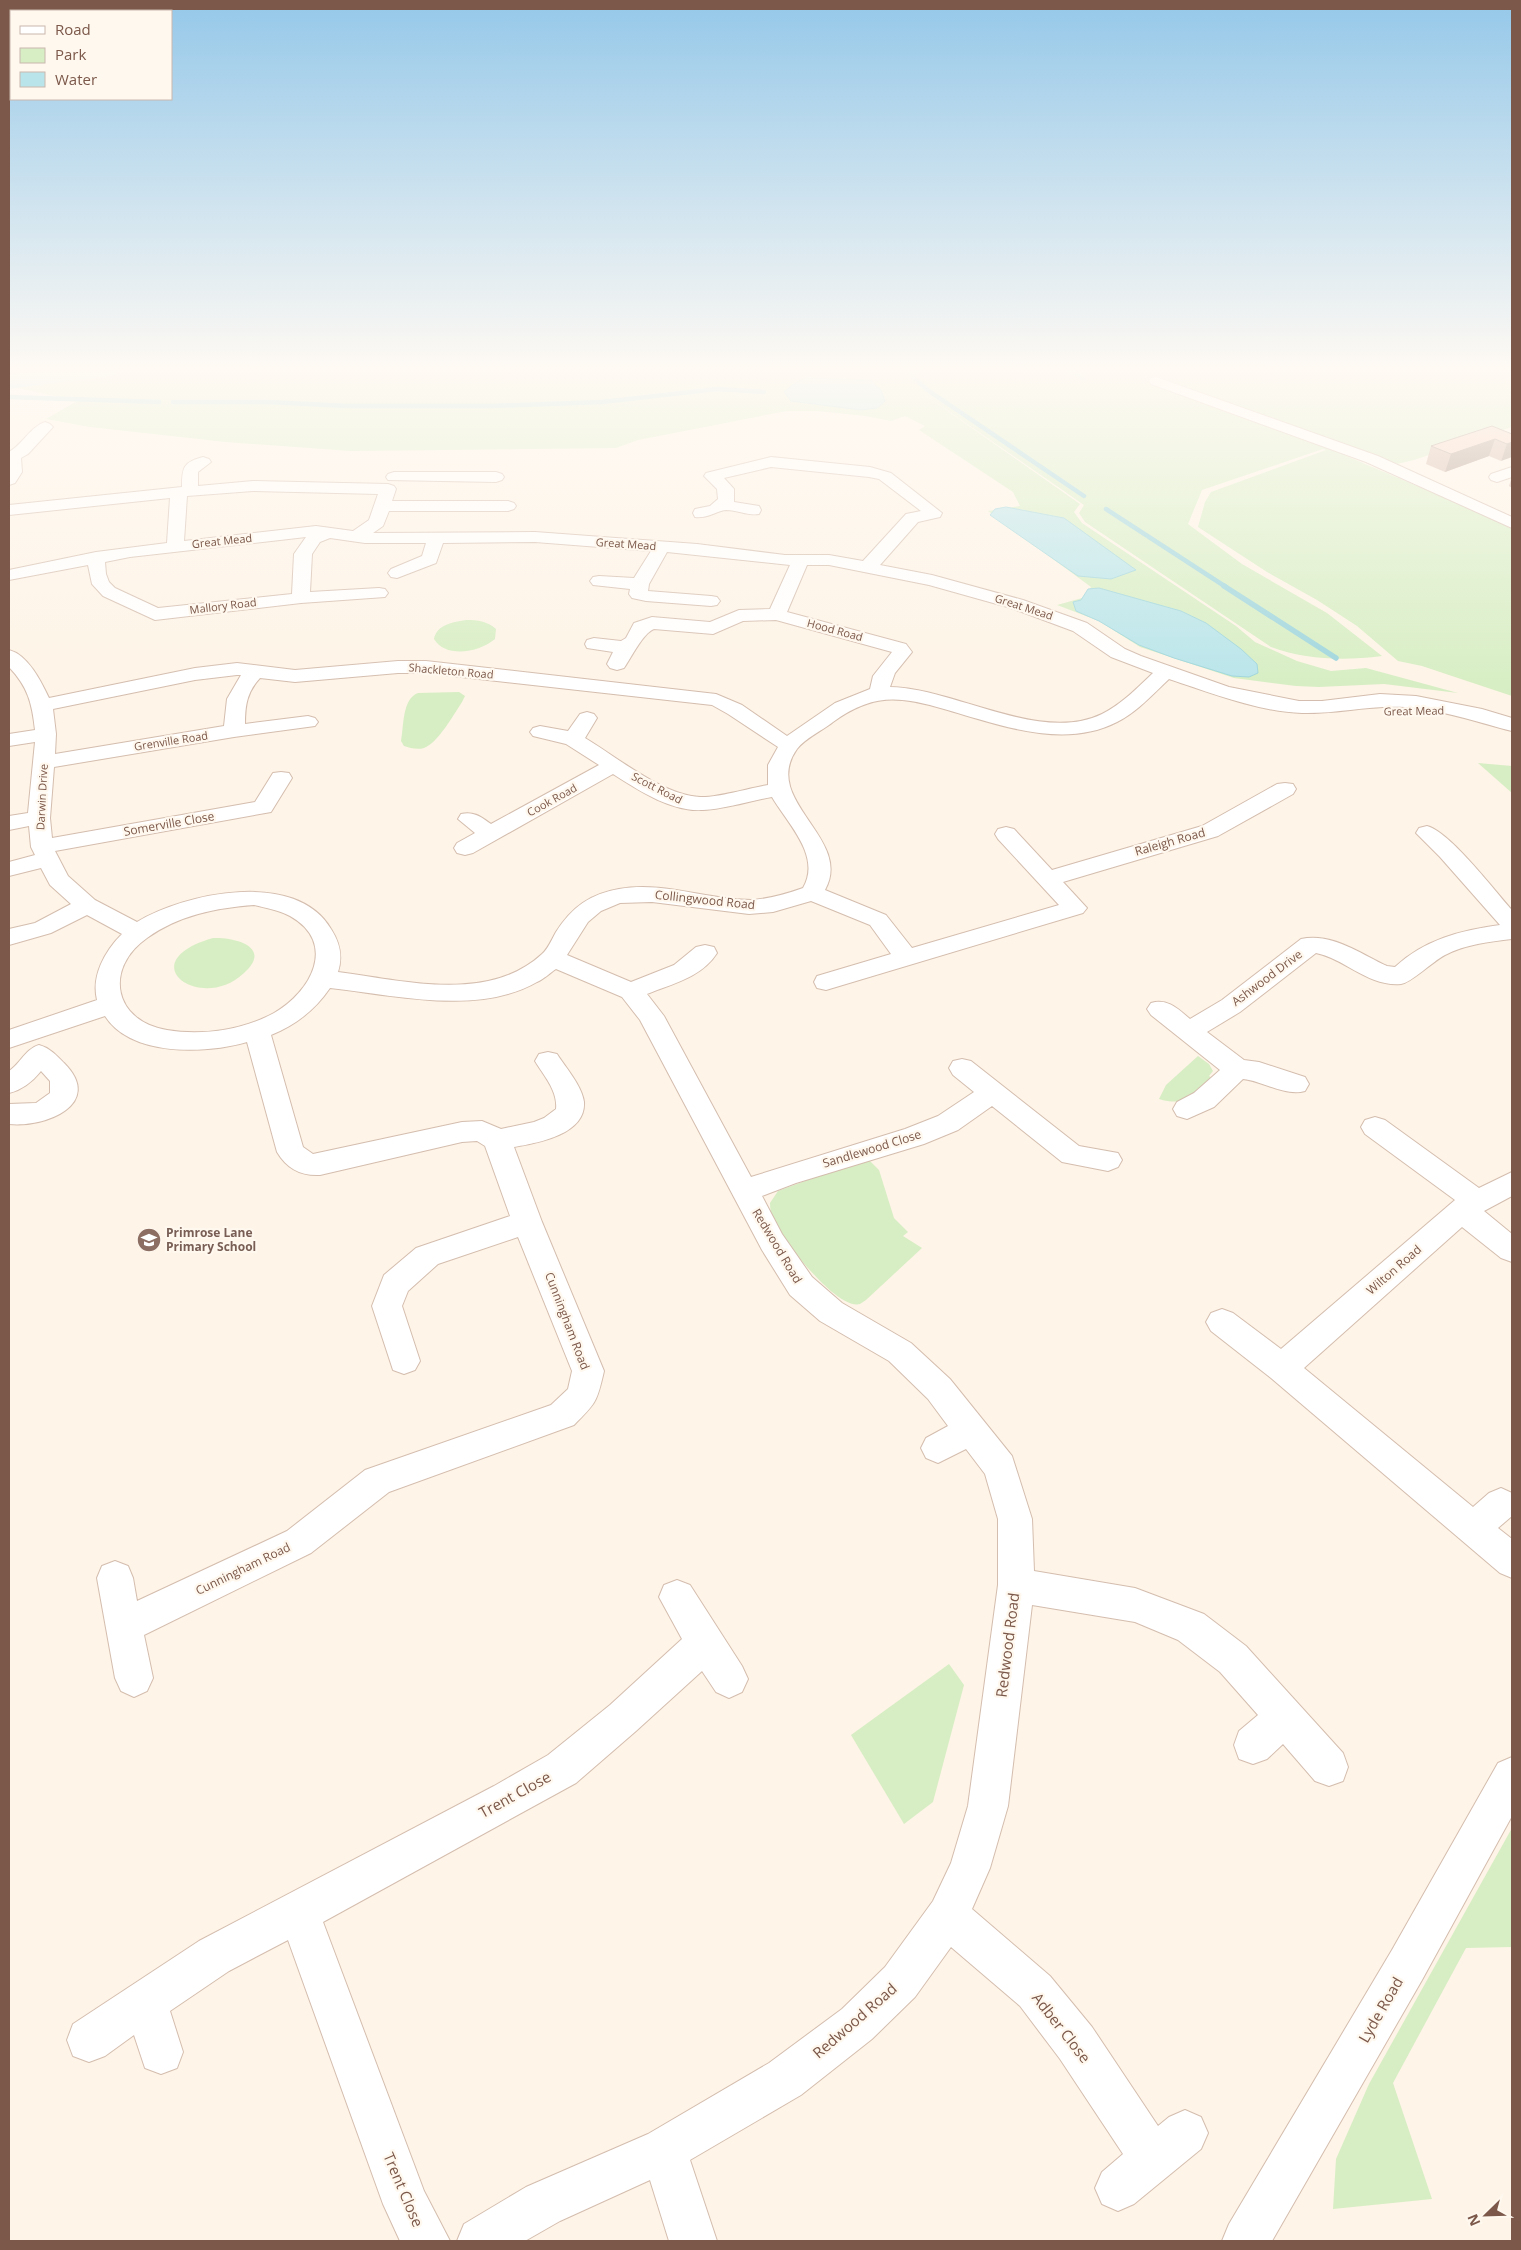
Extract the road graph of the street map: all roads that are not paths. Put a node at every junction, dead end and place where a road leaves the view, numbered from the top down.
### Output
1 (189, 474) edge
2 (720, 474) edge
3 (874, 474) edge
4 (1405, 474) edge
5 (1507, 474) edge
6 (496, 477) dead end
7 (1497, 478) dead end
8 (392, 480) junction
9 (184, 492) junction
10 (722, 505) junction
11 (382, 506) junction
12 (508, 506) dead end
13 (9, 510) edge
14 (752, 510) dead end
15 (701, 513) dead end
16 (1512, 523) edge
17 (330, 532) junction
18 (357, 536) junction
19 (436, 538) junction
20 (175, 546) junction
21 (662, 546) junction
22 (96, 557) junction
23 (801, 560) junction
24 (868, 566) junction
25 (397, 573) dead end
26 (9, 575) edge
27 (599, 581) dead end
28 (640, 584) junction
29 (379, 593) dead end
30 (301, 598) junction
31 (711, 601) dead end
32 (777, 615) junction
33 (594, 644) dead end
34 (9, 656) edge
35 (1166, 671) junction
36 (254, 672) junction
37 (32, 679) junction
38 (9, 685) edge
39 (880, 693) junction
40 (42, 705) junction
41 (587, 718) dead end
42 (308, 722) dead end
43 (1512, 725) edge
44 (234, 731) junction
45 (540, 732) dead end
46 (46, 734) junction
47 (9, 740) edge
48 (573, 740) junction
49 (789, 745) junction
50 (44, 762) junction
51 (614, 765) junction
52 (281, 778) dead end
53 (778, 789) junction
54 (1292, 810) dead end
55 (39, 818) junction
56 (469, 819) dead end
57 (9, 823) edge
58 (136, 830) junction
59 (1426, 833) dead end
60 (490, 834) junction
61 (1006, 834) dead end
62 (1470, 846) dead end
63 (465, 848) dead end
64 (138, 852) dead end
65 (1448, 852) junction
66 (45, 853) junction
67 (9, 869) edge
68 (1047, 879) junction
69 (812, 893) junction
70 (87, 905) junction
71 (1512, 924) edge
72 (1512, 931) edge
73 (138, 933) junction
74 (9, 937) edge
75 (706, 953) dead end
76 (553, 958) junction
77 (907, 958) junction
78 (324, 979) junction
79 (827, 983) dead end
80 (631, 992) junction
81 (110, 1005) junction
82 (1160, 1009) dead end
83 (257, 1031) junction
84 (1189, 1032) junction
85 (27, 1042) edge
86 (548, 1061) dead end
87 (962, 1068) dead end
88 (1237, 1069) junction
89 (9, 1084) edge
90 (1296, 1084) dead end
91 (993, 1092) junction
92 (1188, 1109) dead end
93 (9, 1114) edge
94 (1375, 1128) dead end
95 (497, 1140) junction
96 (1108, 1160) dead end
97 (1512, 1182) edge
98 (744, 1191) junction
99 (1470, 1206) junction
100 (527, 1222) junction
101 (1512, 1250) edge
102 (1222, 1322) dead end
103 (404, 1361) dead end
104 (1282, 1368) junction
105 (972, 1430) junction
106 (938, 1448) dead end
107 (1501, 1504) dead end
108 (1474, 1527) junction
109 (1512, 1561) edge
110 (115, 1578) dead end
111 (1016, 1585) junction
112 (677, 1597) dead end
113 (124, 1626) junction
114 (705, 1642) junction
115 (134, 1678) dead end
116 (729, 1680) dead end
117 (1284, 1718) junction
118 (1253, 1745) dead end
119 (1328, 1767) dead end
120 (1512, 1777) edge
121 (299, 1912) junction
122 (948, 1916) junction
123 (146, 2002) junction
124 (89, 2040) dead end
125 (161, 2052) dead end
126 (664, 2150) junction
127 (1118, 2188) dead end
128 (426, 2241) edge
129 (481, 2241) edge
130 (693, 2241) edge
131 (1246, 2241) edge

1 - 9 street
2 - 10 street
3 - 24 street
4 - 16 street
5 - 7 street
6 - 8 street
8 - 9 street
8 - 11 street
9 - 13 street
9 - 20 street
10 - 14 street
10 - 15 street
11 - 12 street
11 - 18 street
17 - 18 street, Great Mead
17 - 20 street, Great Mead
17 - 30 street
18 - 19 street, Great Mead
19 - 21 street, Great Mead
19 - 25 street
20 - 22 street, Great Mead
21 - 23 street, Great Mead
21 - 28 street
22 - 26 street, Great Mead
22 - 30 street, Mallory Road
23 - 24 street, Great Mead
23 - 32 street
24 - 35 street, Great Mead
27 - 28 street
28 - 31 street
29 - 30 street
32 - 33 street
32 - 39 street, Hood Road
34 - 37 street, Darwin Drive
35 - 39 street
35 - 43 street, Great Mead
36 - 40 street, Shackleton Road
36 - 44 street
36 - 49 street, Shackleton Road
37 - 38 street
37 - 40 street, Darwin Drive
39 - 49 street
40 - 46 street, Darwin Drive
41 - 48 street
42 - 44 street, Grenville Road
44 - 50 street, Grenville Road
45 - 48 street, Scott Road
46 - 47 street
46 - 50 street, Darwin Drive
48 - 51 street, Scott Road
49 - 53 street
50 - 55 street, Darwin Drive
51 - 53 street, Scott Road
51 - 60 street, Cook Road
52 - 58 street, Somerville Close
53 - 69 street
54 - 68 street, Raleigh Road
55 - 57 street
55 - 66 street, Darwin Drive
56 - 60 street
58 - 64 street
58 - 66 street, Somerville Close
59 - 65 street
60 - 63 street, Cook Road
61 - 68 street
62 - 65 street
65 - 71 street
66 - 67 street, Somerville Close
66 - 70 street, Darwin Drive
68 - 77 street
69 - 76 street, Collingwood Road
69 - 77 street
70 - 73 street, Darwin Drive
70 - 74 street
72 - 84 street, Ashwood Drive
73 - 78 street
73 - 81 street
75 - 80 street
76 - 78 street, Collingwood Road
76 - 80 street
77 - 79 street
78 - 83 street
80 - 98 street, Redwood Road
81 - 83 street
81 - 85 street
82 - 84 street
83 - 95 street
84 - 88 street
85 - 89 street
85 - 93 street
86 - 95 street
87 - 91 street
88 - 90 street
88 - 92 street
91 - 96 street
91 - 98 street, Sandlewood Close
94 - 99 street
95 - 100 street, Cunningham Road
97 - 99 street, Wilton Road
98 - 105 street, Redwood Road
99 - 101 street
99 - 104 street, Wilton Road
100 - 103 street
100 - 113 street, Cunningham Road
102 - 104 street
104 - 108 street
105 - 106 street
105 - 111 street, Redwood Road
107 - 108 street
108 - 109 street
110 - 113 street
111 - 117 street
111 - 122 street, Redwood Road
112 - 114 street
113 - 115 street
114 - 116 street
114 - 121 street, Trent Close
117 - 118 street
117 - 119 street
120 - 131 street, Lyde Road
121 - 123 street, Trent Close
121 - 128 street, Trent Close
122 - 126 street, Redwood Road
122 - 127 street, Adber Close
123 - 124 street, Trent Close
123 - 125 street
126 - 129 street, Redwood Road
126 - 130 street

